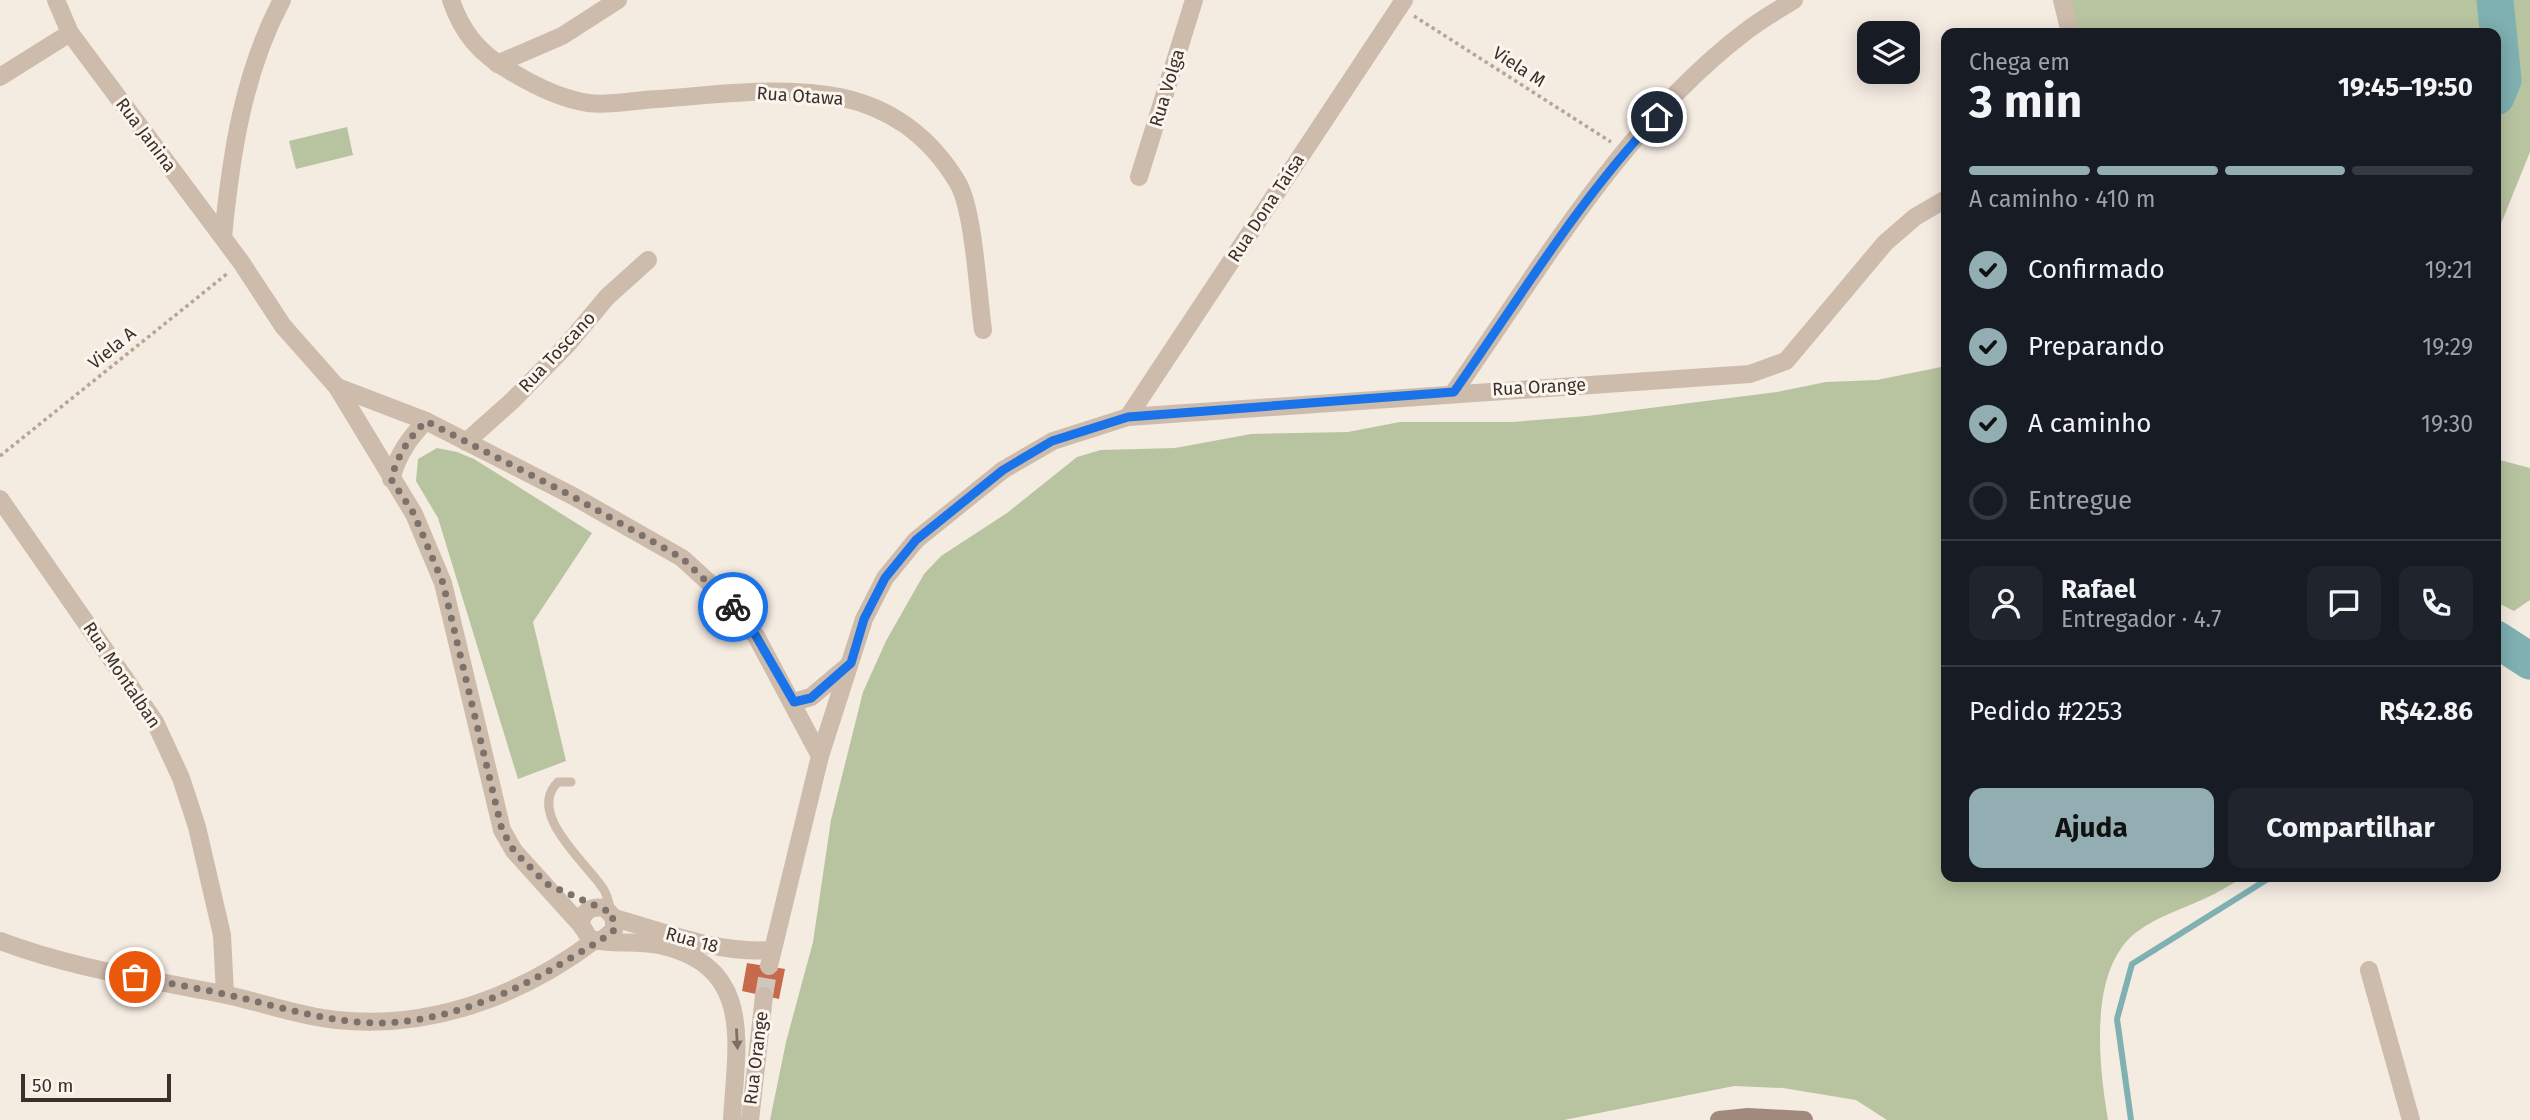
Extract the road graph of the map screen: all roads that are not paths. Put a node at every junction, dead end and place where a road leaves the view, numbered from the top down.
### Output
1 (56, 0) edge
2 (282, 0) edge
3 (451, 0) edge
4 (618, 0) edge
5 (1194, 0) edge
6 (1794, 0) edge
7 (2062, 0) edge
8 (1402, 3) edge
9 (2069, 28) edge
10 (70, 33) junction
11 (497, 64) junction
12 (0, 77) edge
13 (1139, 177) dead end
14 (1941, 202) edge
15 (223, 237) junction
16 (648, 260) dead end
17 (983, 330) dead end
18 (337, 387) junction
19 (1454, 392) junction
20 (1128, 417) junction
21 (426, 421) junction
22 (466, 442) junction
23 (391, 479) junction
24 (0, 499) edge
25 (851, 663) junction
26 (794, 702) junction
27 (820, 756) junction
28 (571, 782) dead end
29 (547, 884) junction
30 (607, 913) junction
31 (590, 934) junction
32 (0, 941) edge
33 (770, 958) joint
34 (2370, 970) dead end
35 (718, 975) joint
36 (225, 994) junction
37 (764, 996) tunnel mouth
38 (732, 1120) edge
39 (750, 1120) edge
40 (1719, 1120) edge
41 (1804, 1120) edge
42 (2411, 1120) edge

1 - 10 street, Rua Janina
2 - 15 street
3 - 11 street, Rua Otawa
4 - 11 street
5 - 13 street, Rua Volga
6 - 19 street
7 - 9 street
8 - 20 street, Rua Dona Taísa
10 - 12 street
10 - 15 street, Rua Janina
11 - 17 street, Rua Otawa
14 - 19 street, Rua Orange
15 - 18 street, Rua Janina
16 - 22 street, Rua Toscano
18 - 21 street
18 - 23 street
19 - 20 street, Rua Orange
20 - 25 street, Rua Orange
21 - 22 street
21 - 23 street
22 - 26 street
23 - 29 street
24 - 36 street, Rua Montalban
25 - 26 street
25 - 27 street, Rua Orange
26 - 27 street
27 - 33 street, Rua Orange
28 - 30 lane
29 - 30 street
29 - 31 street
30 - 31 street
30 - 31 street
30 - 33 street, Rua 18
31 - 35 street, Rua 18
31 - 36 street
32 - 36 street
34 - 42 street
35 -> 38 street, Rua Orange
37 - 39 street, Rua Orange
40 - 41 main road

